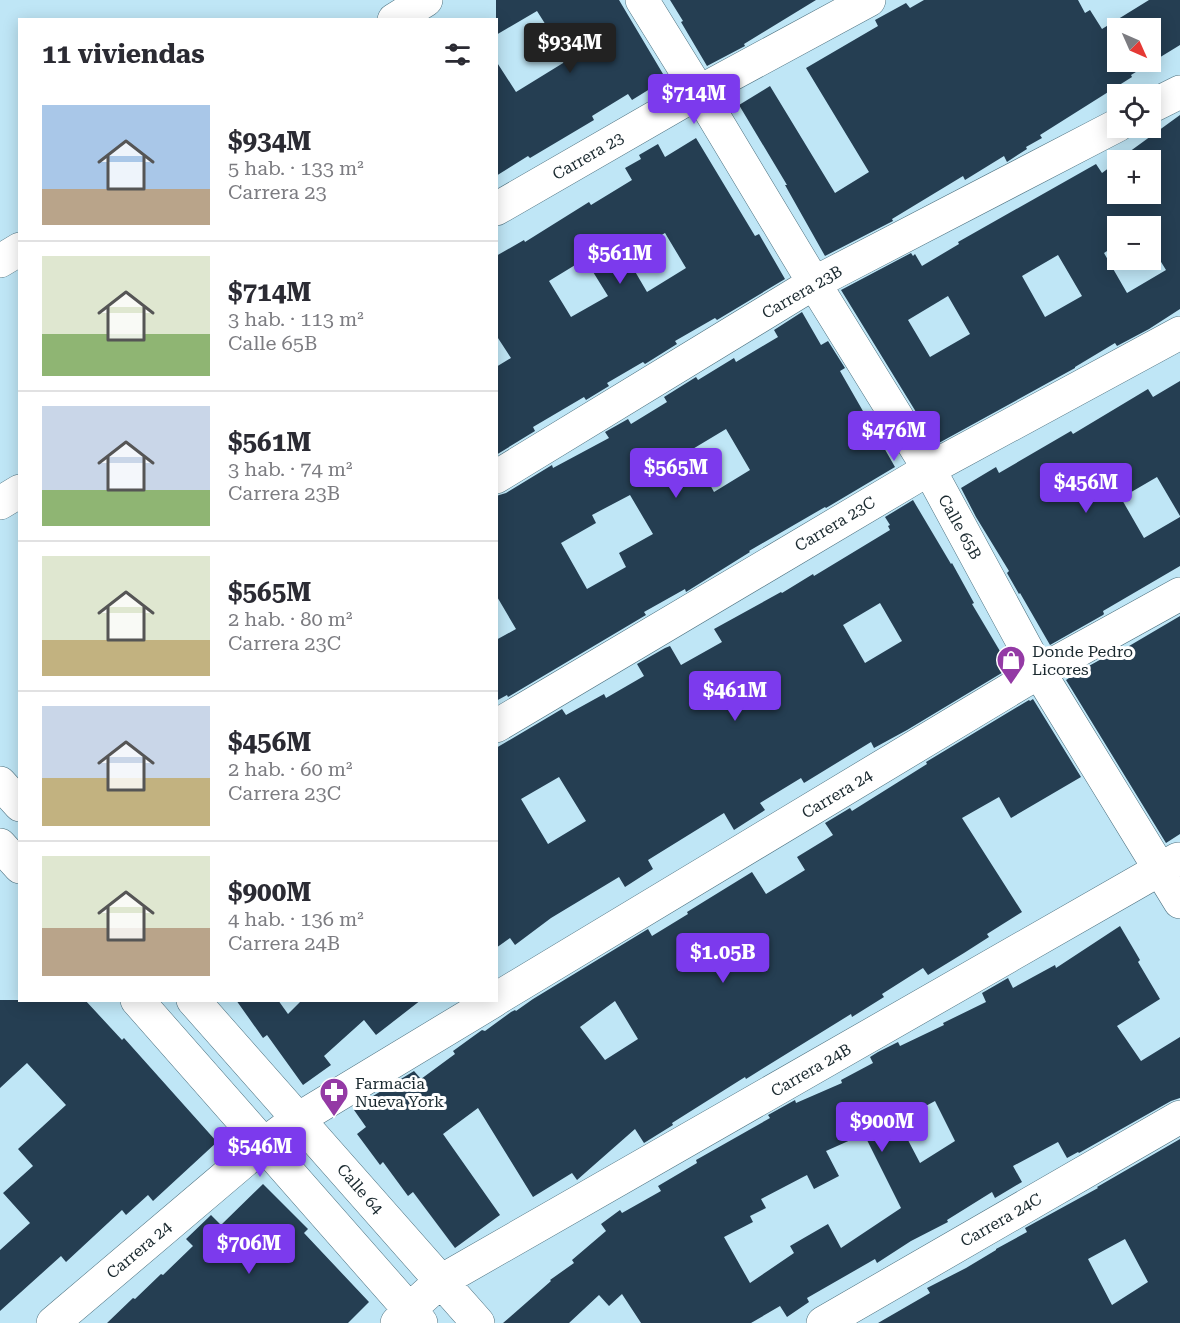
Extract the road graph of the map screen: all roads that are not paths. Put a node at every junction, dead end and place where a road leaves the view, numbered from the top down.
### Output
1 (426, 0) edge
2 (642, 0) edge
3 (869, 0) edge
4 (397, 18) edge
5 (699, 92) junction
6 (1180, 92) edge
7 (1161, 102) edge
8 (1107, 130) edge
9 (498, 208) edge
10 (18, 250) edge
11 (0, 261) edge
12 (814, 283) junction
13 (1180, 333) edge
14 (928, 469) junction
15 (498, 476) edge
16 (18, 492) edge
17 (0, 503) edge
18 (1180, 594) edge
19 (1039, 672) junction
20 (498, 725) edge
21 (18, 769) edge
22 (0, 781) edge
23 (18, 803) edge
24 (0, 845) edge
25 (1170, 864) edge
26 (18, 865) edge
27 (1180, 902) edge
28 (498, 999) edge
29 (139, 1002) edge
30 (195, 1002) edge
31 (493, 1002) edge
32 (1180, 1117) edge
33 (298, 1119) junction
34 (264, 1144) junction
35 (441, 1281) junction
36 (409, 1319) edge
37 (53, 1323) edge
38 (478, 1323) edge
39 (822, 1323) edge

1 - 4 street
2 - 5 street, Calle 65B
3 - 5 street, Carrera 23
5 - 9 street, Carrera 23
5 - 12 street, Calle 65B
6 - 7 street
8 - 12 street, Carrera 23B
10 - 11 street
12 - 14 street, Calle 65B
12 - 15 street, Carrera 23B
13 - 14 street, Carrera 23C
14 - 19 street, Calle 65B
14 - 20 street, Carrera 23C
16 - 17 street
18 - 19 street, Carrera 24
19 - 25 street, Calle 65B
19 - 28 street, Carrera 24
21 - 22 street
22 - 23 street
24 - 26 street
25 - 27 street, Calle 65B
25 - 35 street, Carrera 24B
29 - 34 street
30 - 33 street, Calle 64
31 - 33 street, Carrera 24
32 - 39 street, Carrera 24C
33 - 34 street, Carrera 24
33 - 35 street, Calle 64
34 - 36 street
34 - 37 street, Carrera 24
35 - 36 street, Carrera 24B
35 - 38 street, Calle 64

